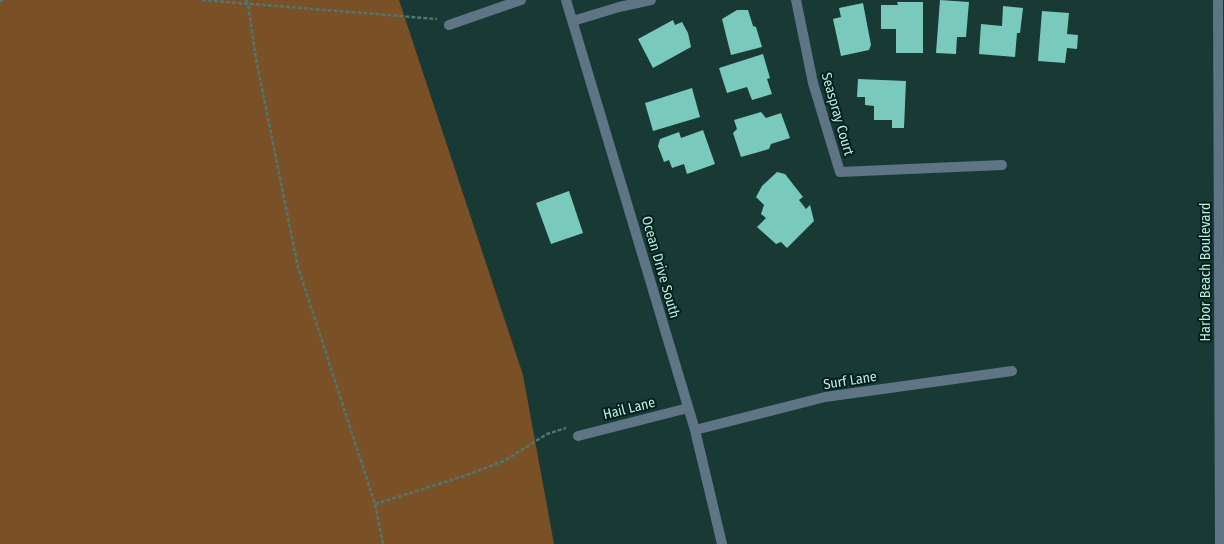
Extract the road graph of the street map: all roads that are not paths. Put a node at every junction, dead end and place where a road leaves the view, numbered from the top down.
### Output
1 (520, 0) edge
2 (566, 0) edge
3 (651, 0) edge
4 (796, 0) edge
5 (1218, 0) edge
6 (573, 21) junction
7 (448, 25) road end
8 (1002, 165) dead end
9 (1012, 371) dead end
10 (688, 408) junction
11 (695, 430) junction
12 (578, 436) road end
13 (1222, 500) edge
14 (722, 544) edge
15 (1220, 544) edge

1 - 7 street
2 - 6 street, Ocean Drive South
3 - 6 street
4 - 8 street, Seaspray Court
5 - 13 street, Harbor Beach Boulevard
6 - 10 street, Ocean Drive South
9 - 11 street, Surf Lane
10 - 11 street, Ocean Drive South
10 - 12 street, Hail Lane
11 - 14 street, Ocean Drive South
13 - 15 street, Harbor Beach Boulevard

